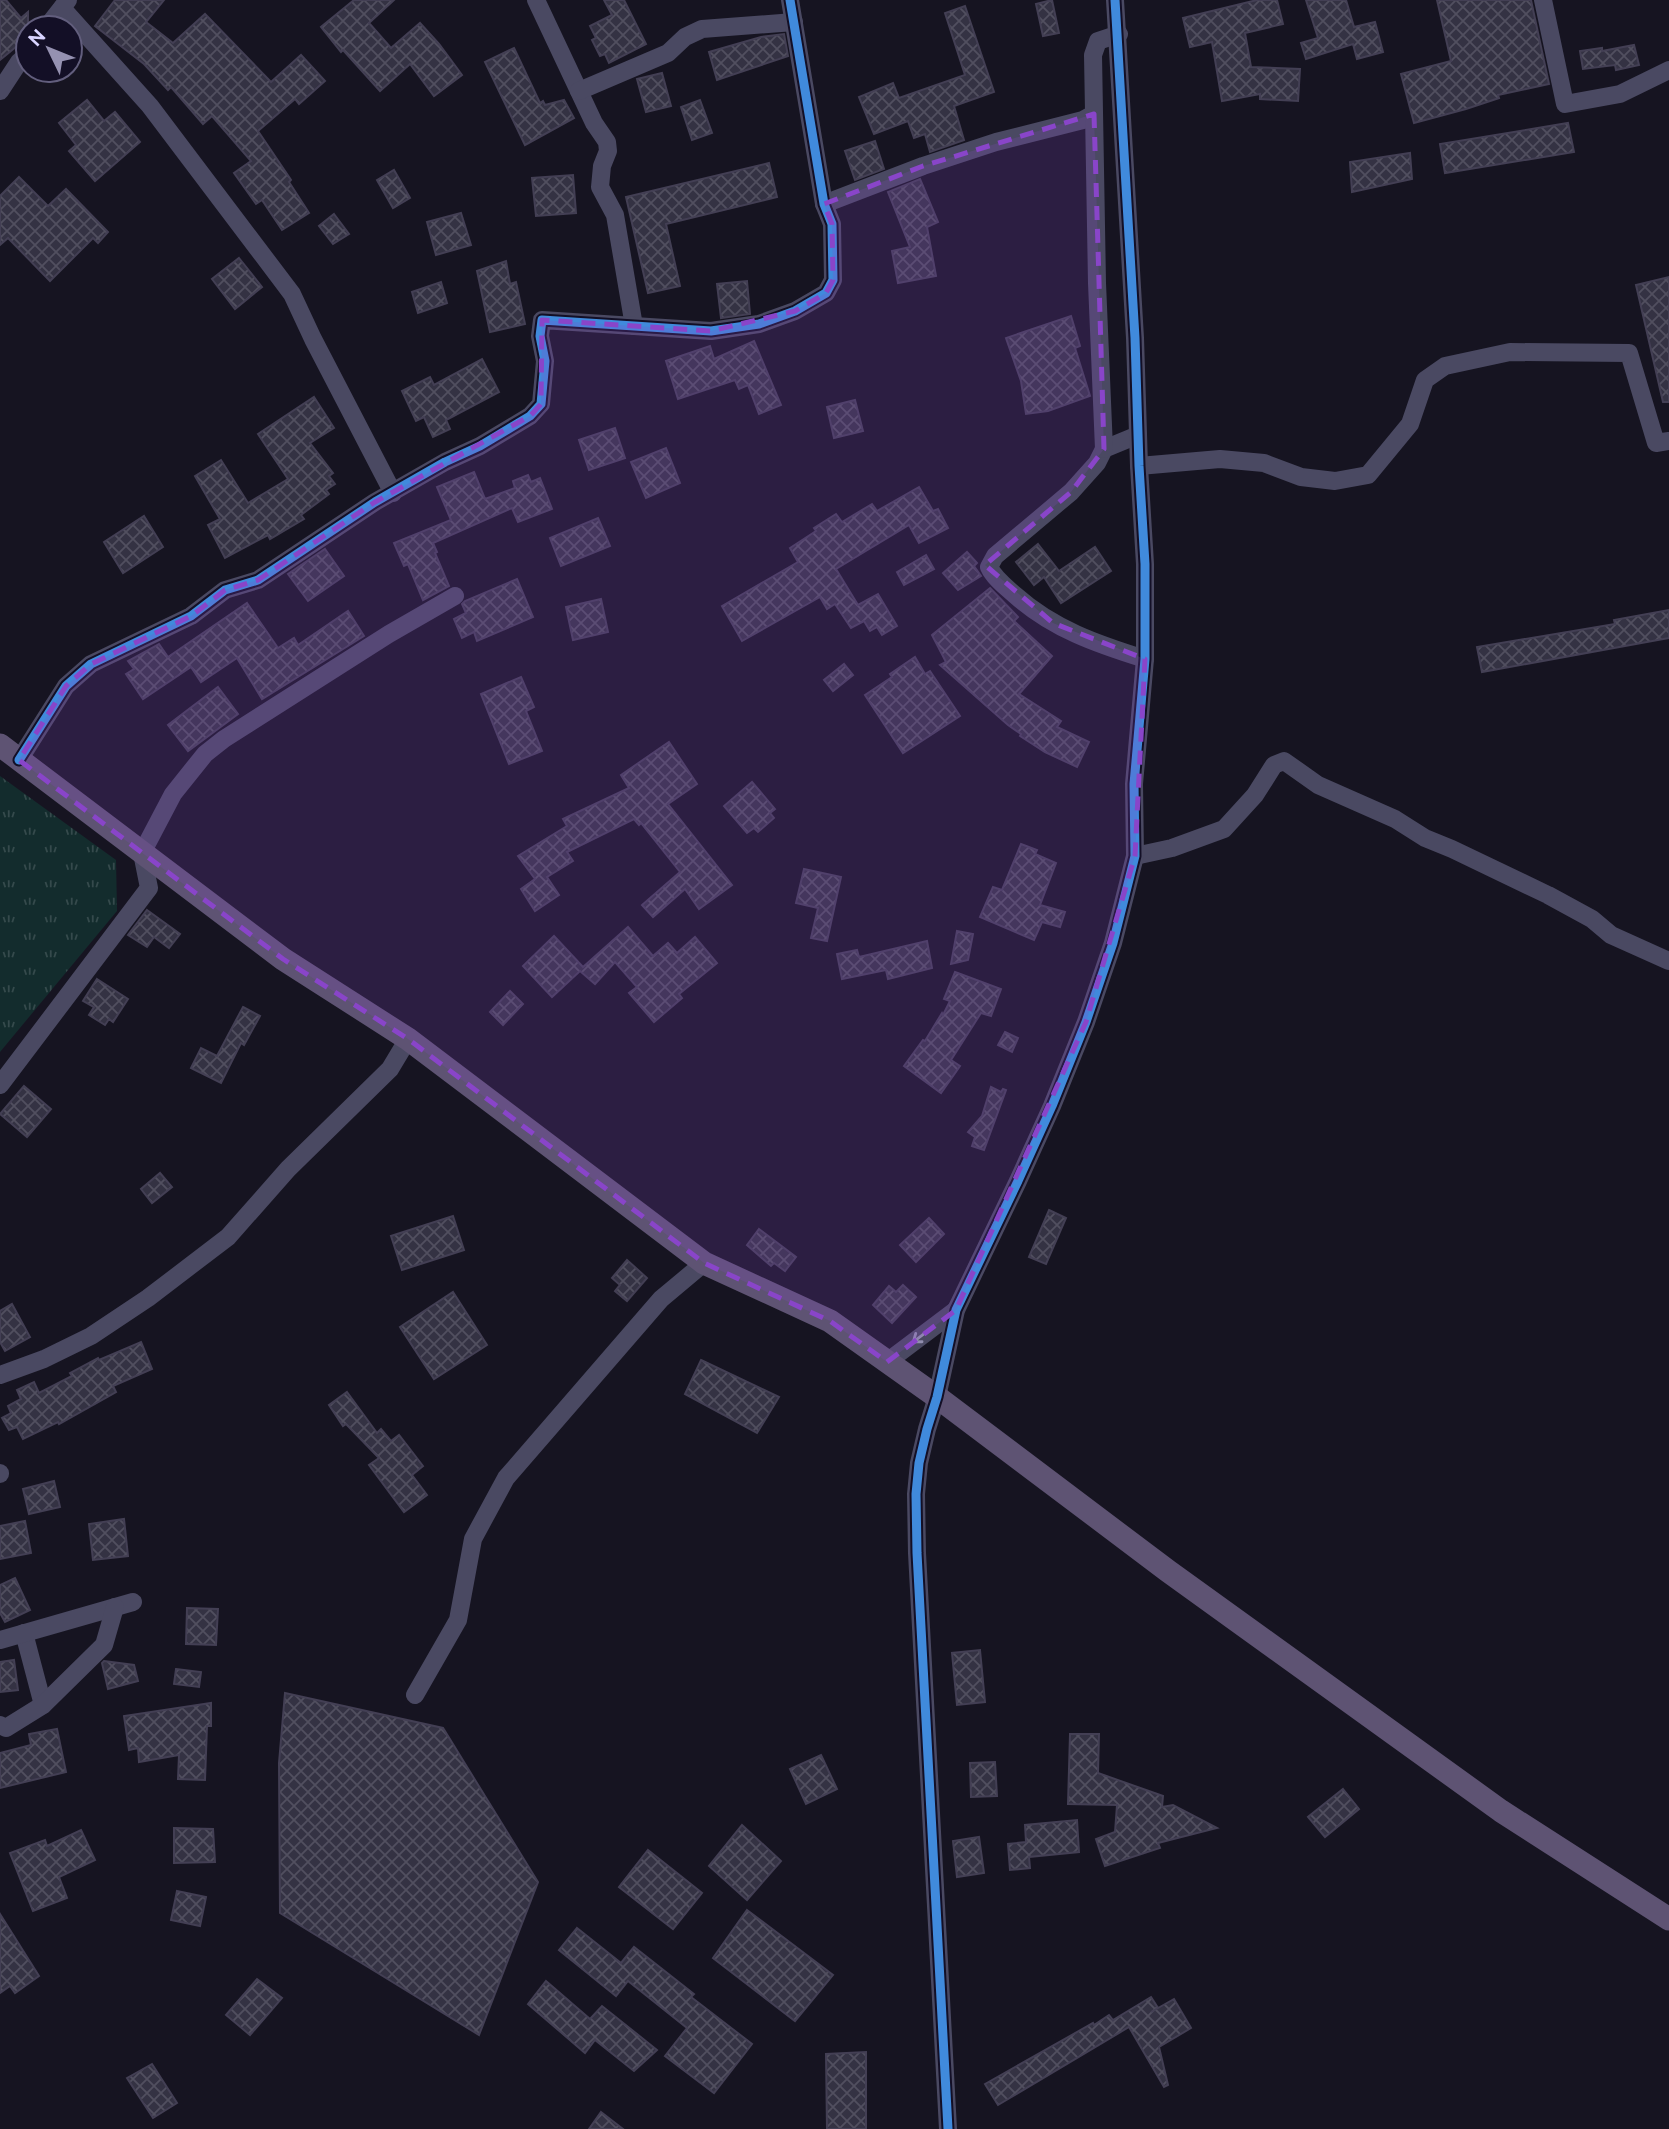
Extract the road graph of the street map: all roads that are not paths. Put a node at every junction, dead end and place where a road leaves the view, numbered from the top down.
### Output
1 (536, 0) edge
2 (790, 0) edge
3 (1115, 0) edge
4 (1544, 0) edge
5 (65, 4) edge
6 (794, 22) junction
7 (1119, 34) junction
8 (14, 70) edge
9 (1669, 70) edge
10 (0, 91) edge
11 (579, 91) junction
12 (1094, 114) junction
13 (824, 204) junction
14 (634, 326) junction
15 (1138, 435) junction
16 (1669, 441) edge
17 (1104, 449) junction
18 (1139, 466) junction
19 (393, 493) junction
20 (455, 596) dead end
21 (1145, 659) junction
22 (0, 746) edge
23 (19, 760) junction
24 (142, 853) junction
25 (1135, 856) junction
26 (1669, 961) edge
27 (408, 1039) junction
28 (0, 1085) edge
29 (704, 1263) junction
30 (956, 1310) junction
31 (887, 1362) junction
32 (0, 1375) edge
33 (937, 1397) junction
34 (133, 1602) dead end
35 (115, 1607) junction
36 (24, 1633) junction
37 (0, 1640) edge
38 (415, 1695) dead end
39 (43, 1704) junction
40 (0, 1725) edge
41 (1669, 1919) edge
42 (948, 2129) edge

1 - 11 street
2 - 6 street
3 - 7 street
4 - 9 street
5 - 19 street
6 - 11 street
6 - 13 street
7 - 12 street
7 - 15 street
8 - 10 street
11 - 14 street
12 - 13 street
12 - 17 street
13 - 14 street
14 - 19 street
15 - 17 street
15 - 18 street
16 - 18 street
17 - 21 street
18 - 21 street
19 - 23 street
20 - 24 street
21 - 25 street
22 - 23 main road
23 - 24 main road
24 - 27 main road
24 - 28 street
25 - 26 street
25 - 30 street
27 - 29 main road
27 - 32 street
29 - 31 main road
29 - 38 street
30 -> 31 street
30 - 33 street
31 - 33 main road
33 - 41 main road
33 - 42 street
34 - 35 street
35 - 36 street
35 - 39 street
36 - 37 street
36 - 39 street
39 - 40 street

